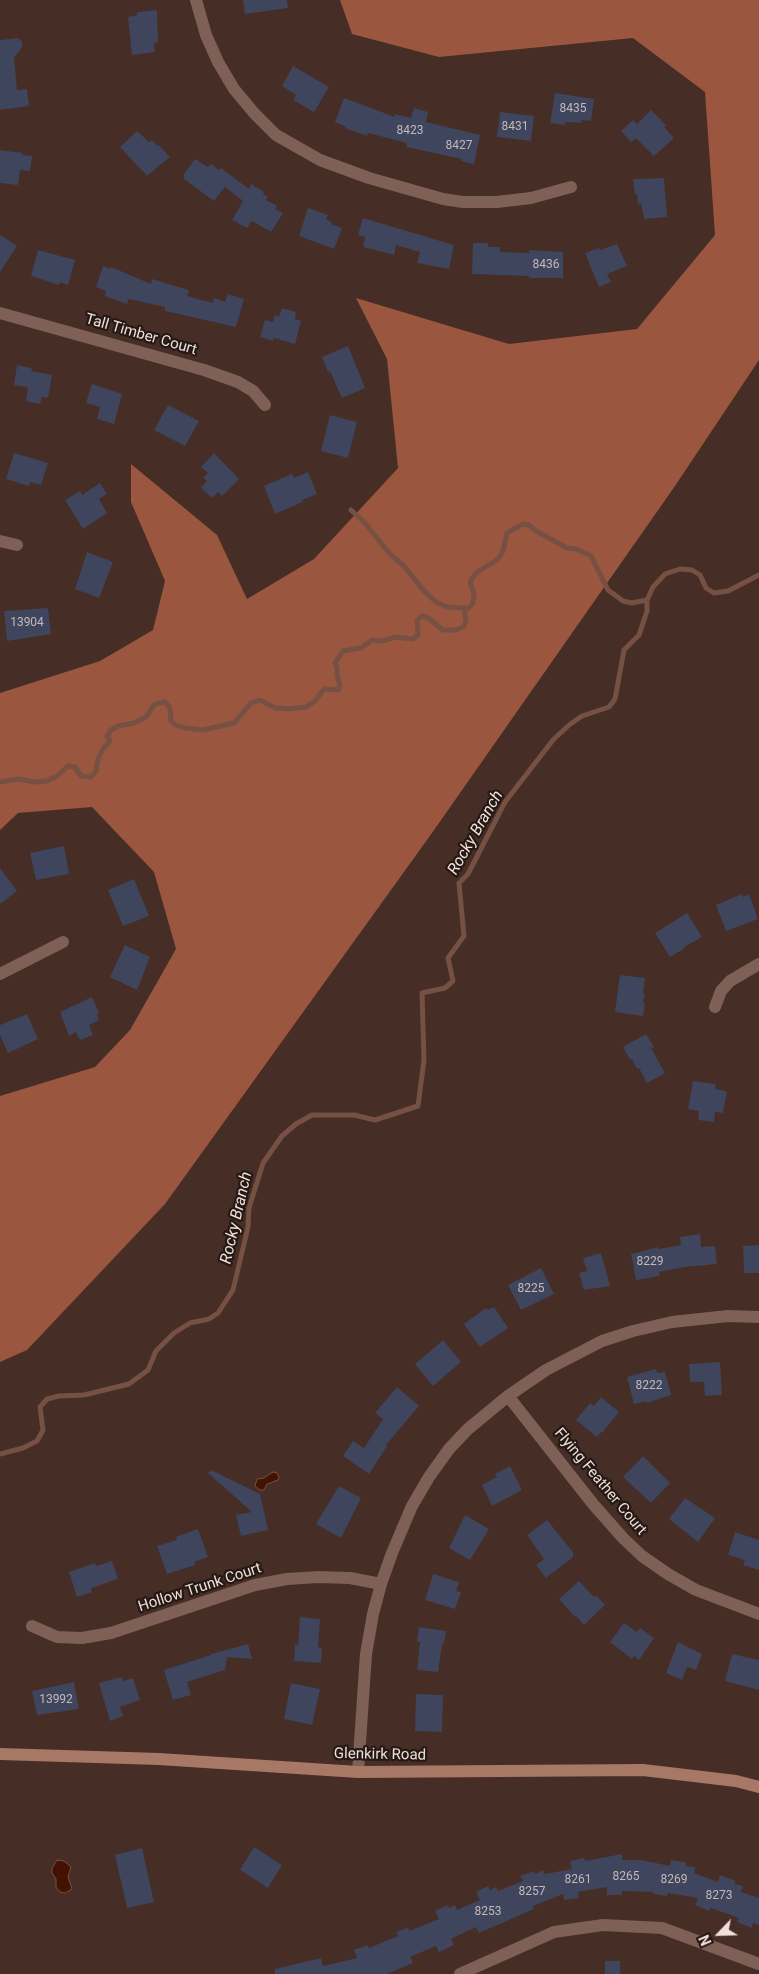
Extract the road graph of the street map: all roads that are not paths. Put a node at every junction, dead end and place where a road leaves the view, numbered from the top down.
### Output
1 (196, 0) edge
2 (571, 187) dead end
3 (0, 313) edge
4 (265, 405) dead end
5 (0, 541) edge
6 (17, 545) dead end
7 (63, 942) dead end
8 (759, 964) edge
9 (0, 974) edge
10 (716, 1007) dead end
11 (759, 1317) edge
12 (508, 1396) junction
13 (381, 1584) junction
14 (759, 1614) edge
15 (32, 1626) dead end
16 (0, 1754) edge
17 (358, 1772) junction
18 (759, 1786) edge
19 (759, 1964) edge
20 (460, 1974) edge

1 - 2 street
3 - 4 street, Tall Timber Court
5 - 6 street
7 - 9 street
8 - 10 street
11 - 12 street
12 - 13 street
12 - 14 street, Flying Feather Court
13 - 15 street, Hollow Trunk Court
13 - 17 street
16 - 17 street, Glenkirk Road
17 - 18 street, Glenkirk Road
19 - 20 street

